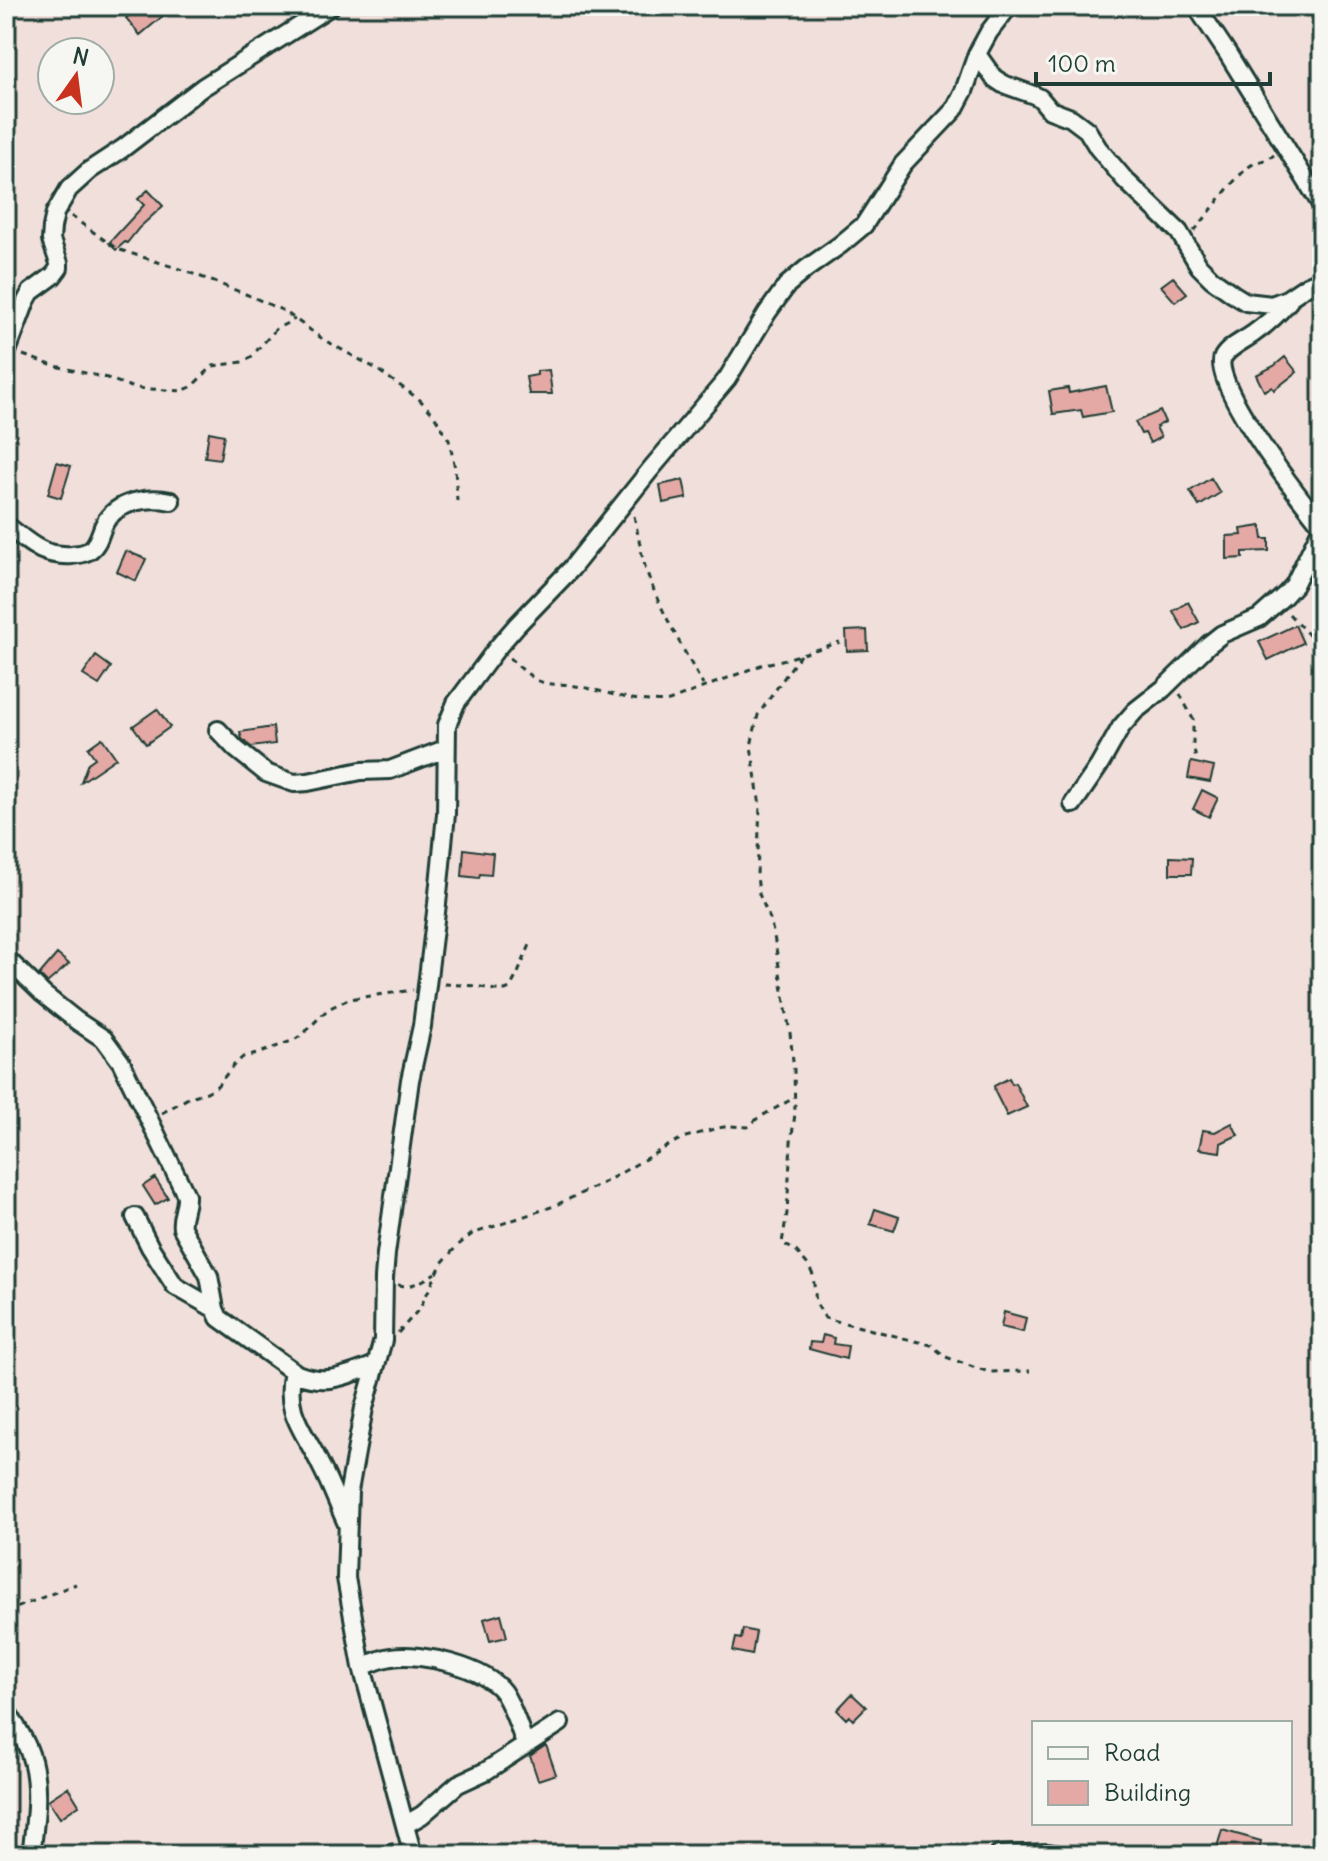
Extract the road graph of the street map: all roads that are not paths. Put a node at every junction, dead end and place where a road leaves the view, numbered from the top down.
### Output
1 (331, 6) edge
2 (1009, 6) edge
3 (1196, 6) edge
4 (977, 54) junction
5 (1322, 206) edge
6 (1322, 279) edge
7 (1295, 293) junction
8 (7, 351) edge
9 (171, 501) dead end
10 (6, 525) edge
11 (1322, 526) edge
12 (218, 730) dead end
13 (445, 749) junction
14 (1073, 804) dead end
15 (6, 958) edge
16 (135, 1217) dead end
17 (215, 1309) junction
18 (376, 1365) junction
19 (293, 1371) junction
20 (347, 1526) junction
21 (362, 1667) junction
22 (6, 1710) edge
23 (560, 1723) dead end
24 (525, 1744) junction
25 (407, 1831) junction
26 (31, 1855) edge
27 (413, 1855) edge
28 (999, 1855) edge
29 (1061, 1855) edge

1 - 8 street
2 - 4 street
3 - 5 street
4 - 7 street
4 - 13 street
6 - 7 street
7 - 11 street
9 - 10 street
11 - 14 street
12 - 13 street
13 - 18 street
15 - 17 street
16 - 17 street
17 - 19 street
18 - 19 street
18 - 20 street
19 - 20 street
20 - 21 street
21 - 24 street
21 - 25 street
22 - 26 street
23 - 24 street
24 - 25 street
25 - 27 street
28 - 29 street

